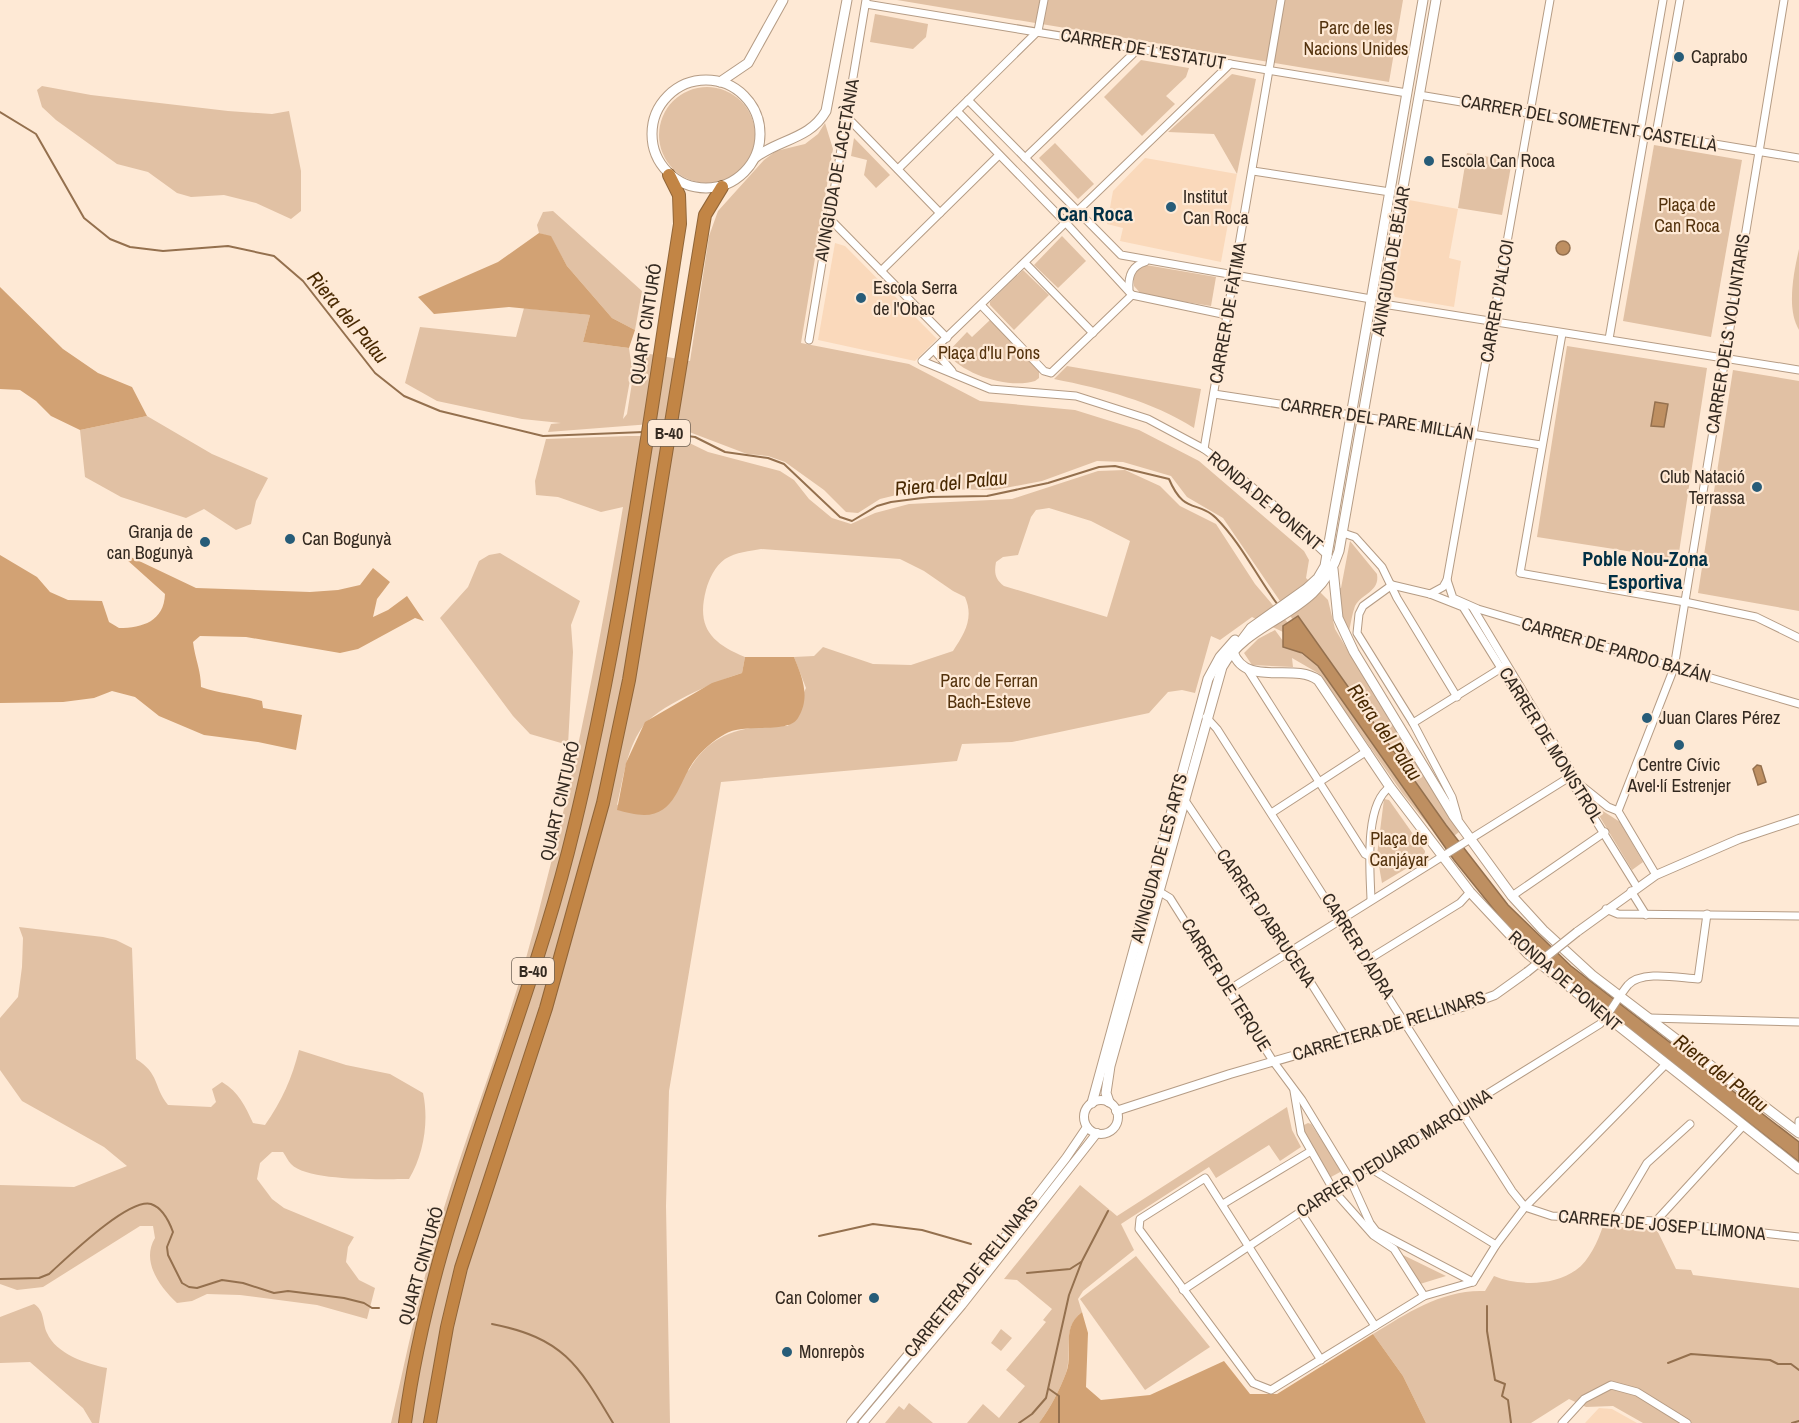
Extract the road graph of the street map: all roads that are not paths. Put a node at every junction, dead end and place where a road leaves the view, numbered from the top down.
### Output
1 (783, 0) edge
2 (847, 0) edge
3 (1044, 0) edge
4 (1281, 0) edge
5 (1423, 0) edge
6 (1436, 0) edge
7 (1550, 0) edge
8 (1663, 0) edge
9 (1680, 0) edge
10 (1784, 0) edge
11 (866, 2) edge
12 (1038, 31) junction
13 (1138, 49) junction
14 (1230, 64) junction
15 (1270, 71) junction
16 (720, 82) junction
17 (1407, 93) junction
18 (1419, 95) junction
19 (968, 100) junction
20 (957, 111) junction
21 (1531, 112) junction
22 (846, 116) junction
23 (1642, 132) junction
24 (1656, 134) junction
25 (1758, 152) junction
26 (999, 155) junction
27 (756, 157) junction
28 (1025, 158) junction
29 (1799, 158) edge
30 (898, 169) junction
31 (1253, 171) junction
32 (669, 175) junction
33 (722, 187) junction
34 (1390, 192) junction
35 (1078, 212) junction
36 (940, 213) junction
37 (829, 218) junction
38 (1066, 223) junction
39 (1148, 261) junction
40 (1025, 263) junction
41 (881, 270) junction
42 (1235, 276) junction
43 (1130, 292) junction
44 (1371, 299) junction
45 (1383, 304) junction
46 (981, 305) junction
47 (1227, 315) junction
48 (1493, 321) junction
49 (1093, 333) junction
50 (1562, 334) junction
51 (947, 338) junction
52 (1609, 339) junction
53 (809, 340) dead end
54 (934, 350) junction
55 (1724, 357) junction
56 (1799, 370) edge
57 (954, 373) junction
58 (1214, 394) junction
59 (1351, 415) junction
60 (1364, 417) junction
61 (1474, 433) junction
62 (1541, 445) junction
63 (1204, 449) junction
64 (1341, 474) junction
65 (1345, 522) junction
66 (1347, 533) junction
67 (1327, 554) junction
68 (1334, 569) junction
69 (1447, 580) junction
70 (1392, 585) junction
71 (1308, 593) junction
72 (1430, 594) junction
73 (1685, 602) junction
74 (1473, 607) junction
75 (1263, 624) junction
76 (1251, 628) junction
77 (1799, 638) edge
78 (1240, 662) junction
79 (1503, 667) junction
80 (1674, 668) junction
81 (1220, 673) junction
82 (1457, 696) junction
83 (1799, 704) edge
84 (1206, 717) junction
85 (1413, 723) junction
86 (1367, 751) junction
87 (1568, 778) junction
88 (1317, 781) junction
89 (1390, 787) junction
90 (1184, 799) junction
91 (1618, 811) junction
92 (1273, 812) junction
93 (1458, 818) junction
94 (1799, 819) edge
95 (1605, 832) junction
96 (1471, 838) junction
97 (1443, 855) junction
98 (1369, 856) junction
99 (1656, 875) junction
100 (1155, 889) junction
101 (1634, 889) junction
102 (1470, 892) junction
103 (1512, 896) junction
104 (1371, 899) junction
105 (1606, 909) junction
106 (1707, 914) junction
107 (1646, 915) junction
108 (1799, 916) edge
109 (1341, 918) junction
110 (1287, 952) junction
111 (1366, 962) junction
112 (1230, 989) junction
113 (1622, 997) junction
114 (1606, 1017) junction
115 (1648, 1018) junction
116 (1799, 1022) edge
117 (1407, 1023) junction
118 (1347, 1040) junction
119 (1273, 1061) junction
120 (1665, 1065) junction
121 (1294, 1091) junction
122 (1109, 1102) junction
123 (1092, 1103) junction
124 (1461, 1110) junction
125 (1116, 1111) junction
126 (1799, 1121) edge
127 (1314, 1122) junction
128 (1690, 1124) dead end
129 (1299, 1126) junction
130 (1743, 1126) junction
131 (1087, 1127) junction
132 (1097, 1133) junction
133 (1799, 1133) edge
134 (1311, 1151) junction
135 (1370, 1168) junction
136 (1799, 1169) edge
137 (1350, 1179) junction
138 (1334, 1191) junction
139 (1223, 1204) junction
140 (1526, 1207) junction
141 (1301, 1213) junction
142 (1614, 1220) junction
143 (1656, 1221) junction
144 (1799, 1237) edge
145 (1496, 1245) junction
146 (1248, 1246) junction
147 (1473, 1282) junction
148 (1184, 1290) junction
149 (1424, 1296) junction
150 (1375, 1326) junction
151 (1321, 1360) junction
152 (409, 1396) junction
153 (398, 1423) edge
154 (405, 1423) edge
155 (431, 1423) edge
156 (851, 1423) edge
157 (863, 1423) edge
158 (1563, 1423) edge
159 (1686, 1423) edge

1 - 16 main road
2 - 27 main road
3 - 12 street
4 - 15 street, CARRER DE FÀTIMA
5 - 17 main road, AVINGUDA DE BÉJAR
6 - 18 main road, AVINGUDA DE BÉJAR
7 - 21 street, CARRER D'ALCOI
8 - 23 street
9 - 24 street
10 - 25 street, CARRER DELS VOLUNTARIS
11 - 12 street, CARRER DE L'ESTATUT
11 - 22 street, AVINGUDA DE LACETÀNIA
12 - 13 street, CARRER DE L'ESTATUT
12 - 19 street
13 - 14 street, CARRER DE L'ESTATUT
13 - 28 street
14 - 15 street, CARRER DE L'ESTATUT
14 - 35 street
15 - 17 street, CARRER DE L'ESTATUT
15 - 31 street, CARRER DE FÀTIMA
16 - 27 main road
16 - 32 main road
17 - 18 main road, CARRER DE L'ESTATUT
17 - 34 main road, AVINGUDA DE BÉJAR
18 - 21 street, CARRER DEL SOMETENT CASTELLÀ
18 - 45 main road, AVINGUDA DE BÉJAR
19 - 20 street
19 - 28 street
20 - 26 street
20 - 30 street
21 - 23 street, CARRER DEL SOMETENT CASTELLÀ
21 - 48 street, CARRER D'ALCOI
22 - 30 street
22 - 37 street, AVINGUDA DE LACETÀNIA
23 - 24 street, CARRER DEL SOMETENT CASTELLÀ
23 - 52 street
24 - 25 street, CARRER DEL SOMETENT CASTELLÀ
25 - 29 street, CARRER DEL SOMETENT CASTELLÀ
25 - 55 street, CARRER DELS VOLUNTARIS
26 - 36 street
26 - 38 street
27 - 33 main road
28 - 35 street
30 - 36 street
31 - 34 street
31 - 42 street, CARRER DE FÀTIMA
32 - 33 main road
32 - 152 highway, QUART CINTURÓ / B-40
33 - 155 highway, B-40
34 - 44 main road, AVINGUDA DE BÉJAR
35 - 38 street
35 - 39 street
36 - 41 street
37 - 41 street
37 - 53 street, AVINGUDA DE LACETÀNIA
38 - 40 street
38 - 43 street
39 - 42 street
39 - 43 street
40 - 46 street
40 - 49 street
41 - 51 street
42 - 44 street
42 - 47 street, CARRER DE FÀTIMA
43 - 47 street
43 - 49 street
44 - 59 main road, AVINGUDA DE BÉJAR
45 - 48 street
45 - 60 main road, AVINGUDA DE BÉJAR
46 - 49 street
46 - 51 street
47 - 58 street, CARRER DE FÀTIMA
48 - 50 street
48 - 61 street, CARRER D'ALCOI
50 - 52 street
50 - 62 street
51 - 54 street
52 - 55 street
54 - 57 street, RONDA DE PONENT
54 - 57 street, RONDA DE PONENT
55 - 56 street
55 - 73 street, CARRER DELS VOLUNTARIS
57 - 63 street, RONDA DE PONENT
58 - 59 street, CARRER DEL PARE MILLÁN
58 - 63 street, CARRER DE FÀTIMA
59 - 60 main road, CARRER DEL PARE MILLÁN
59 - 64 main road, AVINGUDA DE BÉJAR
60 - 61 street, CARRER DEL PARE MILLÁN
60 - 65 main road, AVINGUDA DE BÉJAR
61 - 62 street, CARRER DEL PARE MILLÁN
61 - 69 street, CARRER D'ALCOI
62 - 73 street
63 - 67 street, RONDA DE PONENT
64 - 65 main road, AVINGUDA DE BÉJAR
64 - 67 main road, AVINGUDA DE BÉJAR
65 - 66 main road, AVINGUDA DE BÉJAR
66 - 68 main road, AVINGUDA DE BÉJAR
66 - 70 street
67 - 68 street, RONDA DE PONENT
67 - 71 main road, AVINGUDA DE BÉJAR
68 - 71 main road, AVINGUDA DE BÉJAR
68 - 93 main road, RONDA DE PONENT
69 - 72 street
69 - 74 street, CARRER DE PARDO BAZÁN
70 - 72 street
70 - 82 street
70 - 85 street, RONDA DE PONENT
71 - 75 main road
72 - 79 street, CARRER DE MONISTROL
73 - 77 street
73 - 80 street, CARRER DELS VOLUNTARIS
74 - 80 street, CARRER DE PARDO BAZÁN
74 - 91 street, CARRER DE MONISTROL
75 - 76 main road
75 - 78 main road
76 - 78 main road
76 - 100 main road, AVINGUDA DE LES ARTS
78 - 81 main road, AVINGUDA DE LES ARTS
78 - 81 main road
78 - 86 main road, RONDA DE PONENT
78 - 88 street
79 - 82 street
79 - 87 street, CARRER DE MONISTROL
80 - 83 street, CARRER DE PARDO BAZÁN
80 - 91 street, CARRER DELS VOLUNTARIS
81 - 84 main road, AVINGUDA DE LES ARTS
82 - 85 street
84 - 90 main road, AVINGUDA DE LES ARTS
84 - 92 street, CARRER D'ADRA
85 - 93 street, RONDA DE PONENT
86 - 88 street
86 - 89 main road, RONDA DE PONENT
87 - 95 street, CARRER DE MONISTROL
87 - 96 street
88 - 92 street
88 - 98 street
89 - 97 main road, RONDA DE PONENT
89 - 98 street
90 - 100 main road, AVINGUDA DE LES ARTS
90 - 110 street, CARRER D'ABRUCENA
91 - 99 street, CARRER DE MONISTROL
92 - 109 street, CARRER D'ADRA
93 - 96 main road, RONDA DE PONENT
94 - 99 street, CARRETERA DE RELLINARS
95 - 101 street, CARRER DE MONISTROL
95 - 103 street
96 - 97 street
96 - 103 main road, RONDA DE PONENT
97 - 102 main road, RONDA DE PONENT
97 - 104 street
98 - 104 street
99 - 101 street, CARRETERA DE RELLINARS
100 - 112 street, CARRER DE TERQUE
100 - 122 main road, AVINGUDA DE LES ARTS
100 - 123 main road, AVINGUDA DE LES ARTS
101 - 105 street, CARRETERA DE RELLINARS
101 - 107 street, CARRER DE MONISTROL
102 - 111 street
102 - 114 main road, RONDA DE PONENT
103 - 113 main road, RONDA DE PONENT
104 - 109 street
105 - 107 street
105 - 117 street, CARRETERA DE RELLINARS, bridge
106 - 107 street
106 - 108 street
106 - 113 street, CARRER D'EDUARD MARQUINA
109 - 110 street
109 - 111 street, CARRER D'ADRA
110 - 112 street
110 - 118 street, CARRER D'ABRUCENA
111 - 117 street, CARRER D'ADRA
112 - 119 street, CARRER DE TERQUE
113 - 114 street, CARRER D'EDUARD MARQUINA
113 - 115 main road, RONDA DE PONENT
114 - 120 main road, RONDA DE PONENT
114 - 124 street, CARRER D'EDUARD MARQUINA
115 - 116 street
115 - 133 main road, RONDA DE PONENT
117 - 118 street, CARRETERA DE RELLINARS
117 - 124 street, CARRER D'ADRA
118 - 119 street, CARRETERA DE RELLINARS
119 - 121 street, CARRER DE TERQUE
119 - 125 street, CARRETERA DE RELLINARS
120 - 130 main road, RONDA DE PONENT
120 - 140 street
121 - 127 street, CARRER DE TERQUE
121 - 129 street, CARRER DE TERQUE
122 - 123 street
122 - 125 street
123 - 131 street
124 - 135 street, CARRER D'EDUARD MARQUINA
124 - 140 street, CARRER D'ADRA
125 - 132 street
126 - 133 street
127 - 129 street
127 - 137 street, CARRER DE TERQUE
128 - 142 street
129 - 134 street, CARRER DE TERQUE
130 - 136 main road, RONDA DE PONENT
130 - 143 street
131 - 132 street
131 - 156 street, CARRETERA DE RELLINARS
132 - 157 street, CARRETERA DE RELLINARS
134 - 138 street, CARRER DE TERQUE
134 - 139 street
135 - 137 street, CARRER D'EDUARD MARQUINA
135 - 145 street
137 - 138 street, CARRER D'EDUARD MARQUINA
137 - 147 street, CARRER DE TERQUE
138 - 141 street, CARRER D'EDUARD MARQUINA
138 - 149 street, CARRER DE TERQUE
139 - 146 street
139 - 148 street
140 - 142 street, CARRER DE JOSEP LLIMONA
140 - 145 street
141 - 146 street, CARRER D'EDUARD MARQUINA
141 - 150 street
142 - 143 street, CARRER DE JOSEP LLIMONA
143 - 144 street, CARRER DE JOSEP LLIMONA
145 - 147 street
146 - 148 street, CARRER D'EDUARD MARQUINA
146 - 151 street
147 - 149 street
148 - 151 street
149 - 150 street
150 - 151 street
152 - 153 highway
152 - 154 highway, QUART CINTURÓ / B-40
158 - 159 street

